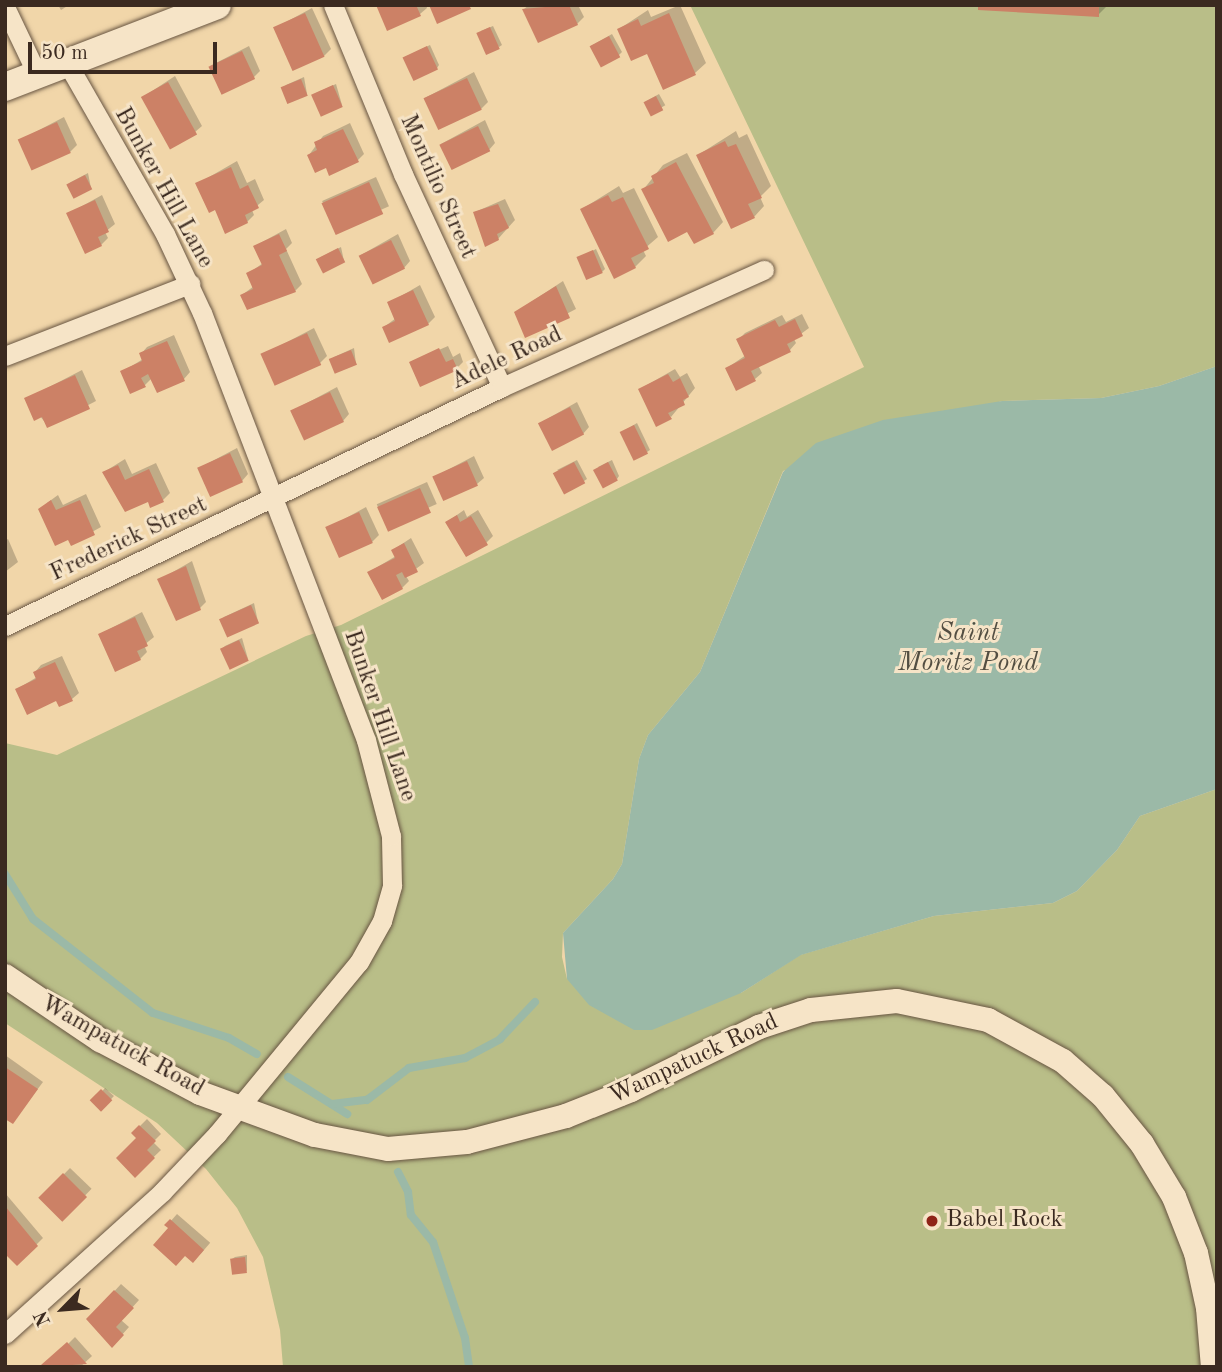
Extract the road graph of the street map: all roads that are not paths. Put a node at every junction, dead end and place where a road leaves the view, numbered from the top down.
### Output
1 (217, 5) edge
2 (333, 5) edge
3 (5, 7) edge
4 (67, 63) junction
5 (37, 74) junction
6 (5, 87) edge
7 (764, 270) dead end
8 (190, 284) junction
9 (5, 356) edge
10 (502, 387) junction
11 (274, 499) junction
12 (5, 626) edge
13 (5, 976) edge
14 (239, 1109) junction
15 (5, 1334) edge
16 (1213, 1367) edge

1 - 4 main road
2 - 10 street, Montilio Street
3 - 5 street
4 - 5 main road
4 - 8 street, Bunker Hill Lane
5 - 6 main road
7 - 10 street, Adele Road
8 - 9 street
8 - 11 street, Bunker Hill Lane
10 - 11 street, Adele Road
11 - 12 street, Frederick Street
11 - 14 street, Bunker Hill Lane
13 - 14 street, Wampatuck Road
14 - 15 street, Bunker Hill Lane
14 - 16 street, Wampatuck Road

